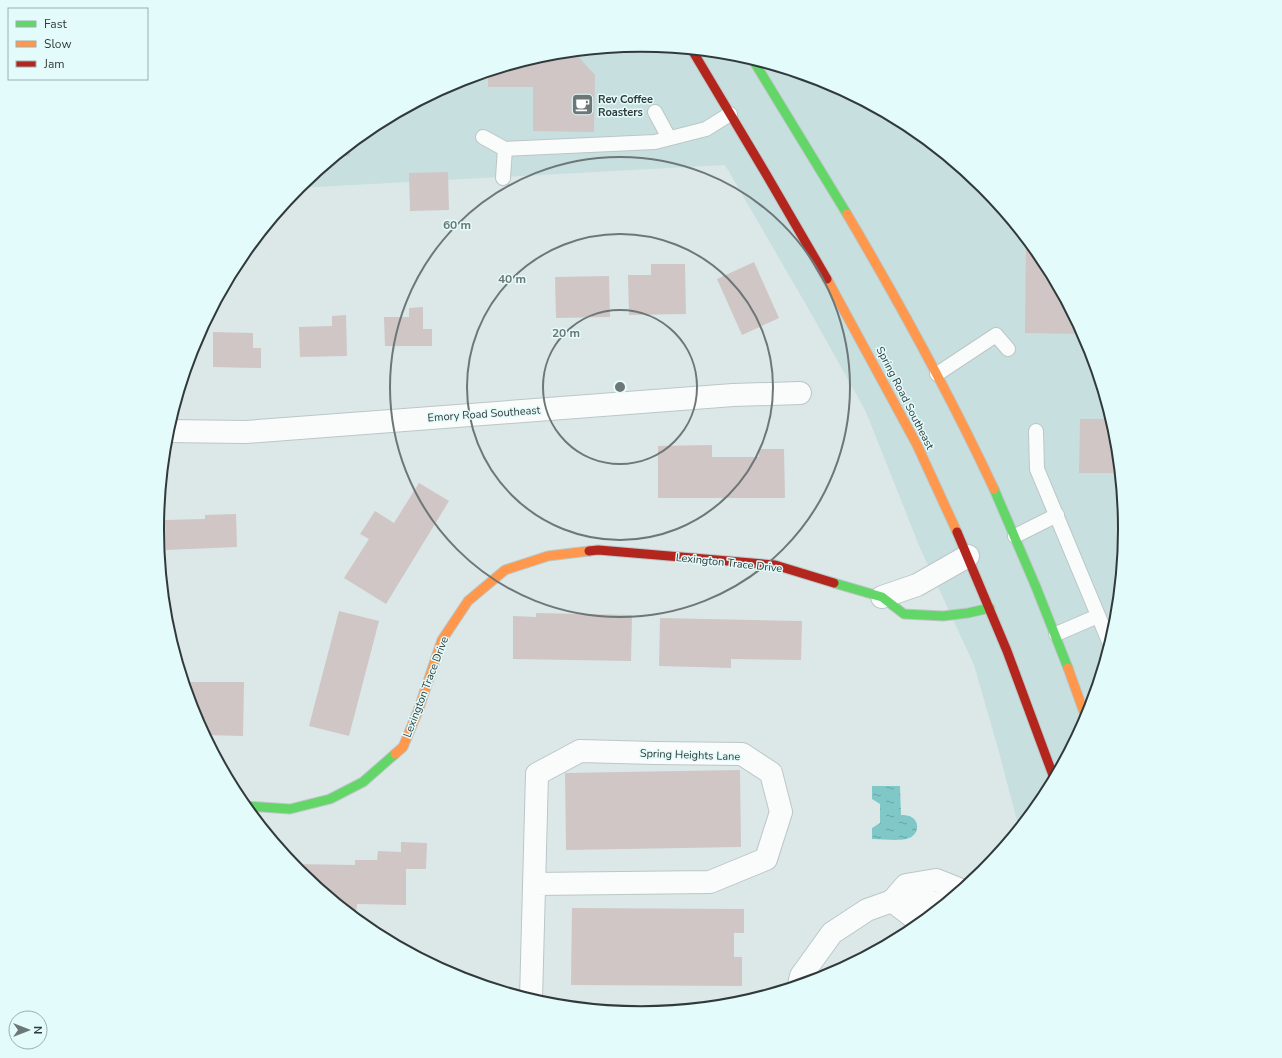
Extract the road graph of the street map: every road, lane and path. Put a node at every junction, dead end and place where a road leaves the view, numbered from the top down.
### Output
1 (695, 55) edge
2 (758, 67) edge
3 (655, 112) dead end
4 (730, 114) junction
5 (483, 137) dead end
6 (669, 138) junction
7 (505, 149) junction
8 (504, 178) dead end
9 (1008, 349) dead end
10 (937, 374) junction
11 (800, 393) dead end
12 (174, 431) edge
13 (1036, 431) dead end
14 (1057, 515) junction
15 (1014, 536) junction
16 (968, 556) junction
17 (882, 597) junction
18 (990, 608) junction
19 (1098, 616) junction
20 (1056, 634) junction
21 (1106, 635) edge
22 (1083, 709) edge
23 (1052, 772) edge
24 (254, 807) edge
25 (534, 884) junction
26 (956, 888) edge
27 (892, 901) junction
28 (936, 903) edge
29 (916, 918) edge
30 (800, 979) edge
31 (531, 993) edge

1 - 4 main road, Spring Road Southeast
2 - 10 main road
3 - 6 lane
4 - 6 lane
4 - 16 main road, Spring Road Southeast
5 - 7 lane
6 - 7 lane
7 - 8 lane
9 - 10 lane
10 - 15 main road
11 - 12 street, Emory Road Southeast
13 - 14 lane
14 - 15 lane
14 - 19 lane
15 - 20 main road
16 - 17 street
16 - 18 main road, Spring Road Southeast
17 - 18 main road, Lexington Trace Drive
17 - 24 main road, Lexington Trace Drive
18 - 23 main road, Spring Road Southeast
19 - 20 lane
19 - 21 lane
20 - 22 main road
25 - 25 street, Spring Heights Lane
25 - 31 street, Spring Heights Lane
26 - 27 street
27 - 28 street
27 - 29 street
27 - 30 street

